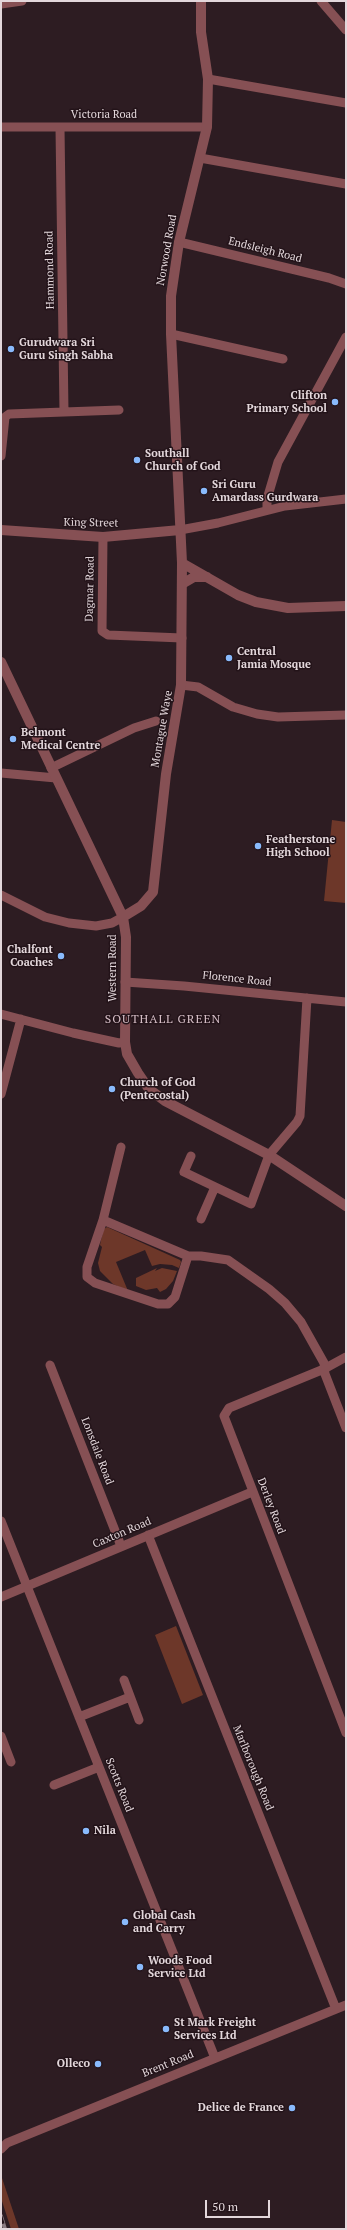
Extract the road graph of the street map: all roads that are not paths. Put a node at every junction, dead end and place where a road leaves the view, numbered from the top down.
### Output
1 (22, 1) edge
2 (200, 1) edge
3 (321, 1) edge
4 (1, 4) edge
5 (346, 30) edge
6 (208, 79) junction
7 (346, 103) edge
8 (1, 127) edge
9 (207, 127) junction
10 (60, 128) junction
11 (200, 158) junction
12 (346, 184) edge
13 (179, 242) junction
14 (346, 284) edge
15 (171, 334) junction
16 (346, 337) edge
17 (283, 359) dead end
18 (119, 410) dead end
19 (64, 412) junction
20 (1, 456) edge
21 (346, 499) edge
22 (267, 510) junction
23 (1, 530) edge
24 (180, 530) junction
25 (103, 536) junction
26 (182, 563) junction
27 (207, 577) junction
28 (182, 584) junction
29 (346, 606) edge
30 (182, 638) junction
31 (2, 665) edge
32 (182, 685) junction
33 (346, 715) edge
34 (156, 721) dead end
35 (51, 768) junction
36 (1, 773) edge
37 (56, 778) junction
38 (1, 895) edge
39 (123, 917) junction
40 (125, 982) junction
41 (307, 998) junction
42 (346, 1002) edge
43 (1, 1014) edge
44 (21, 1019) junction
45 (125, 1042) junction
46 (1, 1094) edge
47 (121, 1147) dead end
48 (269, 1155) junction
49 (191, 1156) dead end
50 (215, 1187) junction
51 (346, 1206) edge
52 (201, 1219) dead end
53 (103, 1220) junction
54 (188, 1256) junction
55 (346, 1357) edge
56 (50, 1365) dead end
57 (324, 1369) junction
58 (346, 1428) edge
59 (252, 1492) junction
60 (1, 1521) edge
61 (148, 1535) junction
62 (121, 1546) junction
63 (27, 1586) junction
64 (1, 1597) edge
65 (124, 1680) dead end
66 (130, 1697) junction
67 (79, 1717) junction
68 (139, 1720) dead end
69 (346, 1733) edge
70 (1, 1736) edge
71 (11, 1762) dead end
72 (99, 1767) junction
73 (54, 1785) dead end
74 (346, 2005) edge
75 (336, 2009) junction
76 (214, 2058) junction
77 (1, 2149) edge

1 - 4 street
2 - 6 street, Norwood Road
3 - 5 street
6 - 7 street
6 - 9 street, Norwood Road
8 - 10 street, Victoria Road
9 - 10 street, Victoria Road
9 - 11 street, Norwood Road
10 - 19 street, Hammond Road
11 - 12 street
11 - 13 street, Norwood Road
13 - 14 street, Endsleigh Road
13 - 15 street, Norwood Road
15 - 17 street
15 - 24 street, Norwood Road
16 - 22 street
18 - 19 street
19 - 20 street
21 - 22 street
22 - 24 street
23 - 25 street, King Street
24 - 25 street, King Street
24 - 26 street, Montague Waye
25 - 30 street, Dagmar Road
26 - 27 street
26 - 28 street, Montague Waye
27 - 28 street
27 - 29 street
28 - 30 street, Montague Waye
30 - 32 street, Montague Waye
31 - 35 street, Western Road
32 - 33 street
32 - 39 street, Montague Waye
34 - 35 street
35 - 37 street, Western Road
36 - 37 street
37 - 39 street, Western Road
38 - 39 street
39 - 40 street, Western Road
40 - 41 street, Florence Road
40 - 45 street, Western Road
41 - 42 street, Florence Road
41 - 48 street
43 - 44 street
44 - 45 street
44 - 46 street
45 - 48 street, Western Road
47 - 53 street
48 - 50 street
48 - 51 street, Western Road
49 - 50 street
50 - 52 street
53 - 54 street
53 - 54 street
54 - 57 street
55 - 57 street, Derley Road
56 - 62 street, Lonsdale Road
57 - 58 street
57 - 59 street, Derley Road
59 - 61 street, Caxton Road
59 - 69 street, Derley Road
60 - 63 street, Scotts Road
61 - 62 street, Caxton Road
61 - 75 street, Marlborough Road
62 - 63 street, Caxton Road
63 - 64 street, Caxton Road
63 - 67 street, Scotts Road
65 - 66 street
66 - 67 street
66 - 68 street
67 - 72 street, Scotts Road
70 - 71 street
72 - 73 street
72 - 76 street, Scotts Road
74 - 75 street, Brent Road
75 - 76 street, Brent Road
76 - 77 street, Brent Road

